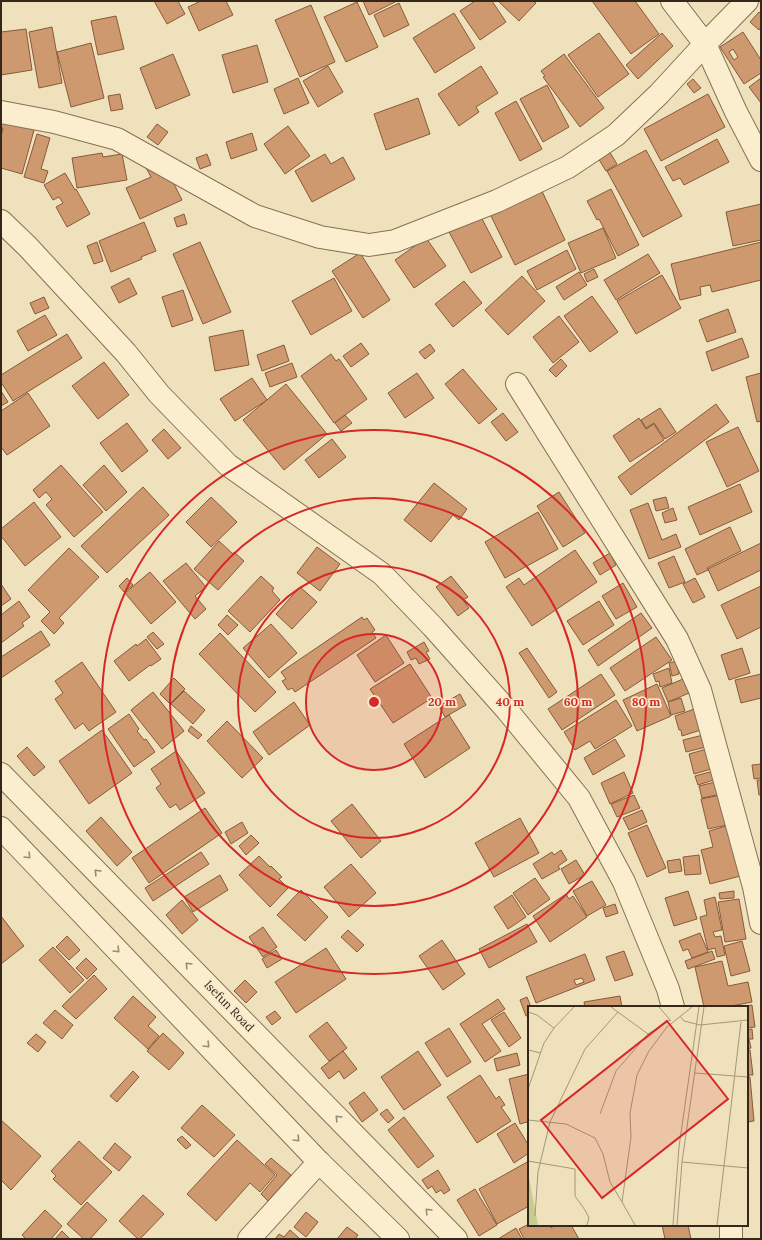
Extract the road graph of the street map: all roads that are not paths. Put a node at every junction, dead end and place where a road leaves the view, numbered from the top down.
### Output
1 (672, 1) edge
2 (747, 1) edge
3 (705, 44) junction
4 (1, 112) edge
5 (761, 160) edge
6 (1, 221) edge
7 (517, 384) dead end
8 (1, 774) edge
9 (1, 828) edge
10 (761, 923) edge
11 (673, 1006) edge
12 (319, 1162) junction
13 (731, 1226) edge
14 (249, 1239) edge
15 (398, 1239) edge
16 (456, 1239) edge
17 (731, 1239) edge

1 - 3 street
2 - 3 street
3 - 4 street
3 - 5 street
6 - 11 street
7 - 10 street
16 -> 8 street, Isefun Road
9 -> 12 street
12 - 14 street
12 - 15 street
13 - 17 street

